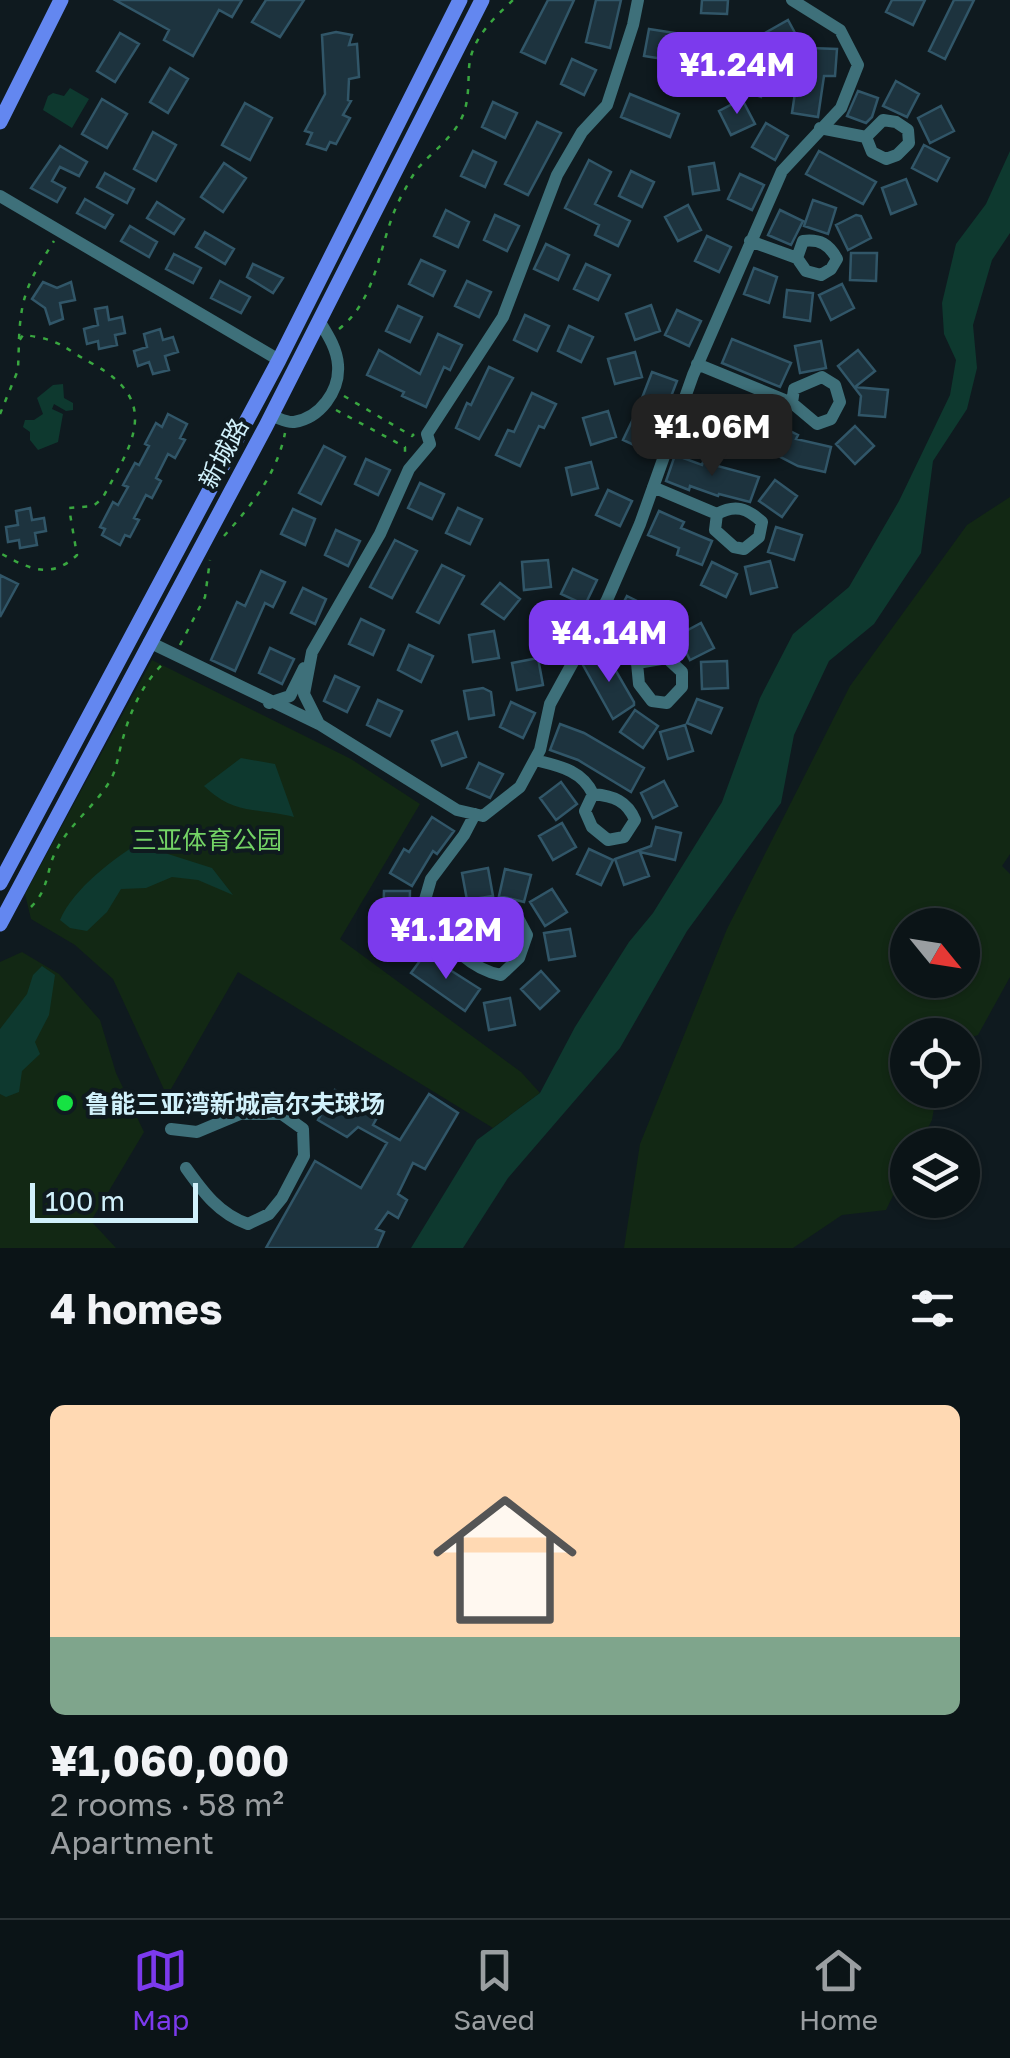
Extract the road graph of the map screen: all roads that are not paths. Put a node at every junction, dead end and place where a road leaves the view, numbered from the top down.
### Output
1 (61, 0) edge
2 (460, 0) edge
3 (482, 0) edge
4 (638, 0) edge
5 (792, 0) edge
6 (0, 122) edge
7 (820, 128) junction
8 (866, 138) dead end
9 (0, 196) edge
10 (750, 242) junction
11 (797, 258) dead end
12 (324, 329) junction
13 (280, 360) junction
14 (697, 364) junction
15 (792, 402) dead end
16 (279, 418) junction
17 (653, 487) junction
18 (716, 514) dead end
19 (595, 622) junction
20 (149, 642) junction
21 (312, 652) junction
22 (637, 663) dead end
23 (269, 703) junction
24 (318, 724) junction
25 (534, 760) junction
26 (594, 794) dead end
27 (475, 814) junction
28 (0, 882) edge
29 (0, 924) edge
30 (456, 950) junction
31 (172, 1129) dead end
32 (186, 1168) dead end

1 - 6 main road
2 - 13 main road, 新城路
3 - 12 main road, 新城路
4 - 21 street
5 - 7 street
7 - 8 street
7 - 10 street
9 - 13 street
10 - 11 street
10 - 14 street
12 - 16 main road, 新城路
12 - 16 street
13 - 28 main road, 新城路
14 - 15 street
14 - 17 street
16 - 20 main road, 新城路
17 - 18 street
17 - 19 street
19 - 22 street
19 - 25 street
20 - 23 street
20 - 29 main road, 新城路
21 - 23 street
21 - 24 street
23 - 24 street
24 - 27 street
25 - 26 street
25 - 27 street
27 - 30 street
30 - 30 street
31 - 32 street

